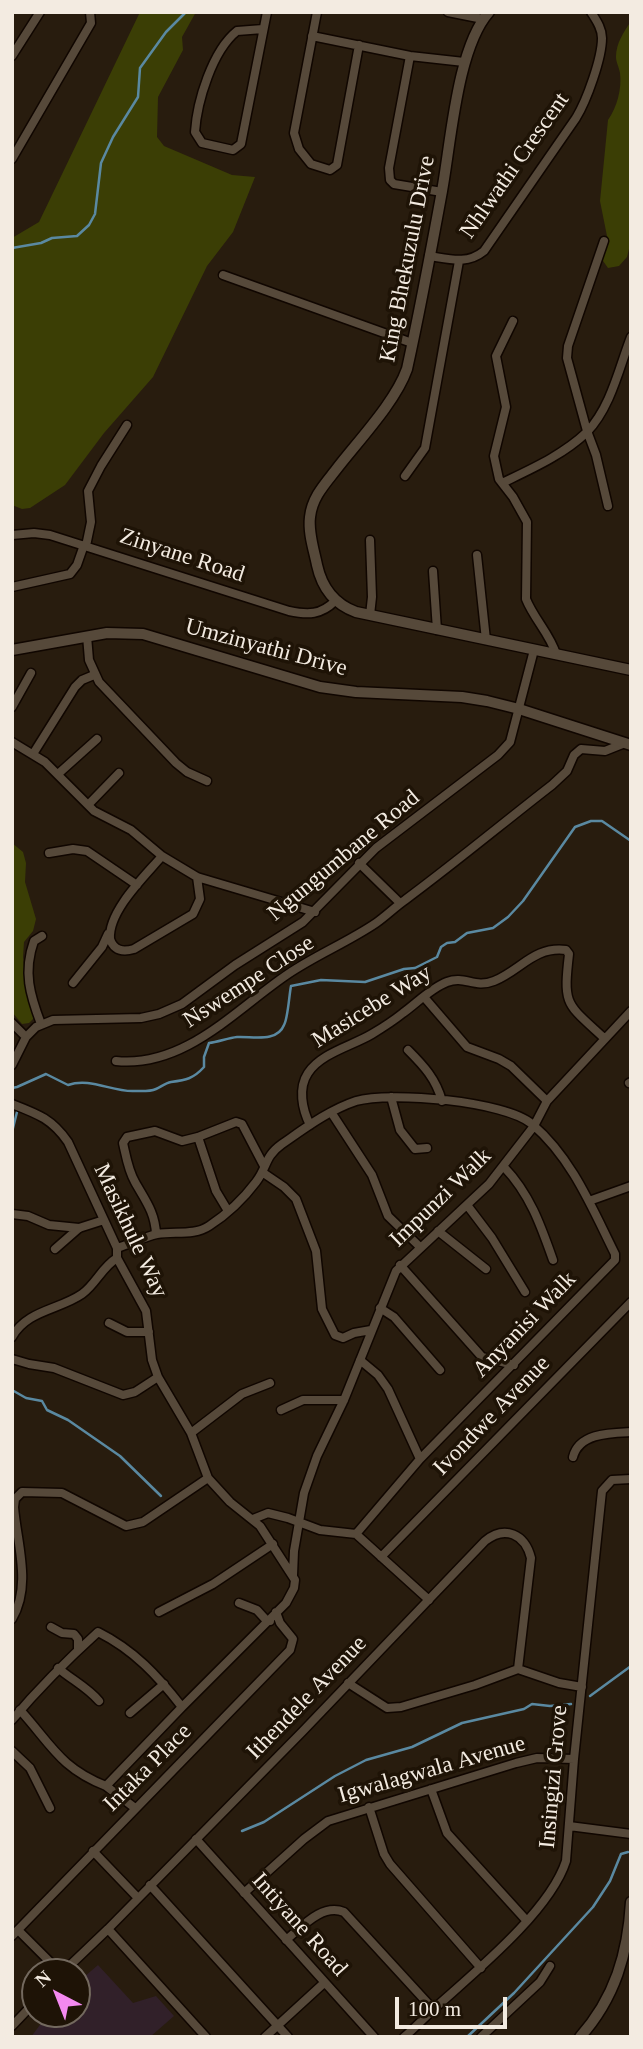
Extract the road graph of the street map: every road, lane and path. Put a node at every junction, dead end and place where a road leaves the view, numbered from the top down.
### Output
1 (40, 12) edge
2 (90, 12) edge
3 (267, 12) edge
4 (317, 12) edge
5 (448, 12) edge
6 (591, 12) edge
7 (486, 15) edge
8 (263, 29) junction
9 (312, 36) junction
10 (359, 46) junction
11 (12, 56) edge
12 (410, 56) junction
13 (464, 62) junction
14 (12, 159) edge
15 (442, 192) junction
16 (604, 241) dead end
17 (429, 256) junction
18 (459, 261) junction
19 (223, 275) dead end
20 (513, 321) dead end
21 (631, 337) edge
22 (412, 343) junction
23 (127, 425) dead end
24 (587, 431) junction
25 (405, 476) dead end
26 (502, 483) junction
27 (608, 506) dead end
28 (12, 535) edge
29 (370, 540) dead end
30 (85, 545) junction
31 (477, 555) dead end
32 (433, 571) dead end
33 (12, 586) edge
34 (335, 601) junction
35 (370, 615) junction
36 (437, 630) junction
37 (87, 636) junction
38 (486, 640) junction
39 (12, 650) edge
40 (534, 650) junction
41 (556, 654) junction
42 (631, 670) edge
43 (31, 673) dead end
44 (94, 675) junction
45 (12, 707) edge
46 (519, 709) junction
47 (97, 739) dead end
48 (12, 742) edge
49 (628, 744) edge
50 (33, 754) junction
51 (119, 773) dead end
52 (58, 774) junction
53 (207, 781) dead end
54 (88, 804) junction
55 (49, 853) dead end
56 (162, 856) junction
57 (359, 863) junction
58 (197, 877) junction
59 (137, 885) junction
60 (400, 904) junction
61 (315, 912) junction
62 (109, 931) junction
63 (42, 936) dead end
64 (73, 983) dead end
65 (424, 998) junction
66 (631, 1011) edge
67 (12, 1023) edge
68 (41, 1024) junction
69 (26, 1037) junction
70 (604, 1038) junction
71 (408, 1050) dead end
72 (116, 1061) dead end
73 (12, 1065) edge
74 (391, 1097) junction
75 (442, 1101) junction
76 (547, 1101) junction
77 (12, 1104) edge
78 (331, 1112) junction
79 (310, 1125) junction
80 (534, 1126) junction
81 (198, 1137) junction
82 (427, 1148) dead end
83 (504, 1167) junction
84 (263, 1169) junction
85 (631, 1186) edge
86 (589, 1200) junction
87 (467, 1205) junction
88 (228, 1210) junction
89 (12, 1214) edge
90 (104, 1220) junction
91 (79, 1228) junction
92 (438, 1231) junction
93 (156, 1234) junction
94 (420, 1247) junction
95 (55, 1249) dead end
96 (117, 1253) junction
97 (553, 1259) dead end
98 (400, 1265) junction
99 (486, 1269) dead end
100 (525, 1292) dead end
101 (631, 1301) edge
102 (380, 1308) junction
103 (109, 1323) dead end
104 (371, 1330) junction
105 (149, 1332) junction
106 (12, 1337) edge
107 (12, 1359) edge
108 (360, 1360) junction
109 (514, 1365) junction
110 (439, 1370) dead end
111 (159, 1377) junction
112 (270, 1383) dead end
113 (344, 1400) junction
114 (281, 1410) dead end
115 (631, 1432) edge
116 (191, 1433) junction
117 (573, 1457) dead end
118 (420, 1459) junction
119 (208, 1478) junction
120 (631, 1479) edge
121 (253, 1519) junction
122 (299, 1521) junction
123 (355, 1534) junction
124 (273, 1544) junction
125 (381, 1557) junction
126 (293, 1575) junction
127 (429, 1600) junction
128 (239, 1603) dead end
129 (159, 1612) dead end
130 (276, 1612) junction
131 (12, 1619) edge
132 (267, 1621) junction
133 (280, 1623) junction
134 (51, 1626) dead end
135 (78, 1650) junction
136 (58, 1668) junction
137 (518, 1669) junction
138 (348, 1683) junction
139 (164, 1684) junction
140 (582, 1687) junction
141 (99, 1701) dead end
142 (182, 1707) junction
143 (20, 1710) junction
144 (130, 1713) dead end
145 (12, 1720) edge
146 (12, 1751) edge
147 (574, 1759) junction
148 (106, 1786) junction
149 (431, 1789) junction
150 (369, 1807) junction
151 (50, 1808) dead end
152 (135, 1808) junction
153 (569, 1826) junction
154 (631, 1834) edge
155 (196, 1839) junction
156 (93, 1851) junction
157 (150, 1885) junction
158 (244, 1893) junction
159 (138, 1898) junction
160 (631, 1902) edge
161 (526, 1920) junction
162 (108, 1929) junction
163 (15, 1933) edge
164 (286, 1940) junction
165 (45, 1958) edge
166 (77, 1958) edge
167 (550, 1966) dead end
168 (481, 1968) junction
169 (324, 1983) junction
170 (433, 2009) junction
171 (277, 2025) junction
172 (206, 2037) edge
173 (265, 2037) edge
174 (288, 2037) edge
175 (374, 2037) edge
176 (404, 2037) edge
177 (481, 2037) edge
178 (580, 2037) edge

1 - 11 street
2 - 14 street
3 - 8 street
4 - 9 street
5 - 7 street
6 - 18 street, Nhlwathi Crescent
7 - 13 street, King Bhekuzulu Drive
8 - 8 street
9 - 10 street
9 - 10 street
10 - 12 street
12 - 13 street
12 - 15 street
13 - 15 street, King Bhekuzulu Drive
15 - 17 street, King Bhekuzulu Drive
16 - 24 street
17 - 18 street, Nhlwathi Crescent
17 - 22 street, King Bhekuzulu Drive
18 - 25 street
19 - 22 street
20 - 26 street
21 - 24 street
22 - 34 street, King Bhekuzulu Drive
23 - 30 street
24 - 26 street
24 - 27 street
26 - 41 street
28 - 30 street, Zinyane Road
29 - 35 street
30 - 33 street
30 - 34 street, Zinyane Road
31 - 38 street
32 - 36 street
34 - 35 street
35 - 36 street
36 - 38 street
37 - 39 street, Umzinyathi Drive
37 - 44 street
37 - 46 street, Umzinyathi Drive
38 - 40 street
40 - 41 street
40 - 46 street, Ngungumbane Road
41 - 42 street
43 - 45 street
44 - 50 street
44 - 53 street
46 - 49 street, Umzinyathi Drive
46 - 57 street, Ngungumbane Road
47 - 52 street
48 - 50 street
49 - 60 street, Nswempe Close
50 - 52 street
51 - 54 street
52 - 54 street
54 - 56 street
55 - 59 street
56 - 58 street
56 - 59 street
57 - 60 street
57 - 61 street, Ngungumbane Road
58 - 61 street
58 - 62 street
59 - 62 street
60 - 72 street, Nswempe Close
61 - 68 street, Ngungumbane Road
62 - 64 street
63 - 68 street
65 - 70 street, Masicebe Way
65 - 76 street
65 - 79 street, Masicebe Way
66 - 70 street, Impunzi Walk
67 - 69 street
68 - 69 street
69 - 73 street
70 - 76 street, Impunzi Walk
71 - 75 street
74 - 75 street
74 - 78 street
74 - 82 street
75 - 80 street
76 - 80 street, Impunzi Walk
77 - 90 street, Masikhule Way
78 - 79 street
78 - 94 street
79 - 84 street
80 - 83 street, Impunzi Walk
80 - 86 street, Anyanisi Walk
81 - 84 street
81 - 88 street
81 - 93 street
83 - 87 street, Impunzi Walk
83 - 97 street
84 - 88 street
84 - 104 street
85 - 86 street
86 - 109 street, Anyanisi Walk
87 - 92 street, Impunzi Walk
87 - 100 street
88 - 93 street
89 - 91 street
90 - 91 street
90 - 96 street, Masikhule Way
91 - 95 street
92 - 94 street, Impunzi Walk
92 - 99 street
93 - 96 street
94 - 98 street, Impunzi Walk
96 - 105 street, Masikhule Way
96 - 106 street
98 - 102 street, Impunzi Walk
98 - 109 street
101 - 125 street, Ivondwe Avenue
102 - 104 street, Impunzi Walk
102 - 110 street
103 - 105 street
104 - 108 street, Impunzi Walk
105 - 111 street, Masikhule Way
107 - 111 street
108 - 113 street, Impunzi Walk
108 - 118 street
109 - 118 street, Anyanisi Walk
111 - 116 street, Masikhule Way
112 - 116 street
113 - 114 street
113 - 122 street, Impunzi Walk
115 - 117 street
116 - 119 street, Masikhule Way
118 - 123 street, Anyanisi Walk
119 - 121 street, Masikhule Way
119 - 131 street
120 - 140 street, Insingizi Grove
121 - 122 street
121 - 124 street, Masikhule Way
122 - 123 street
122 - 126 street, Impunzi Walk
123 - 125 street
124 - 126 street, Masikhule Way
124 - 129 street
125 - 127 street
126 - 130 street
127 - 137 street, Ithendele Avenue
127 - 138 street, Ithendele Avenue
128 - 132 street
130 - 132 street
130 - 133 street, Intaka Place
132 - 133 street
132 - 142 street
133 - 152 street, Intaka Place
134 - 135 street
135 - 136 street
135 - 139 street
136 - 141 street
136 - 143 street
137 - 138 street
137 - 140 street
138 - 155 street, Ithendele Avenue
139 - 142 street
139 - 144 street
140 - 147 street, Insingizi Grove
142 - 148 street
143 - 145 street
143 - 148 street
146 - 151 street
147 - 149 street, Igwalagwala Avenue
147 - 153 street, Insingizi Grove
148 - 152 street
149 - 150 street, Igwalagwala Avenue
149 - 161 street
150 - 158 street, Igwalagwala Avenue
150 - 168 street
152 - 156 street, Intaka Place
153 - 154 street
153 - 161 street, Insingizi Grove
155 - 157 street, Ithendele Avenue
155 - 158 street, Intiyane Road
156 - 159 street
156 - 163 street, Intaka Place
157 - 159 street, Ithendele Avenue
157 - 171 street
158 - 164 street, Intiyane Road
159 - 162 street, Ithendele Avenue
160 - 178 street
161 - 168 street, Insingizi Grove
162 - 166 street, Ithendele Avenue
162 - 172 street
163 - 165 street
164 - 169 street, Intiyane Road
164 - 170 street
167 - 177 street
168 - 170 street, Insingizi Grove
169 - 171 street
169 - 175 street, Intiyane Road
170 - 176 street, Insingizi Grove
171 - 173 street
171 - 174 street

